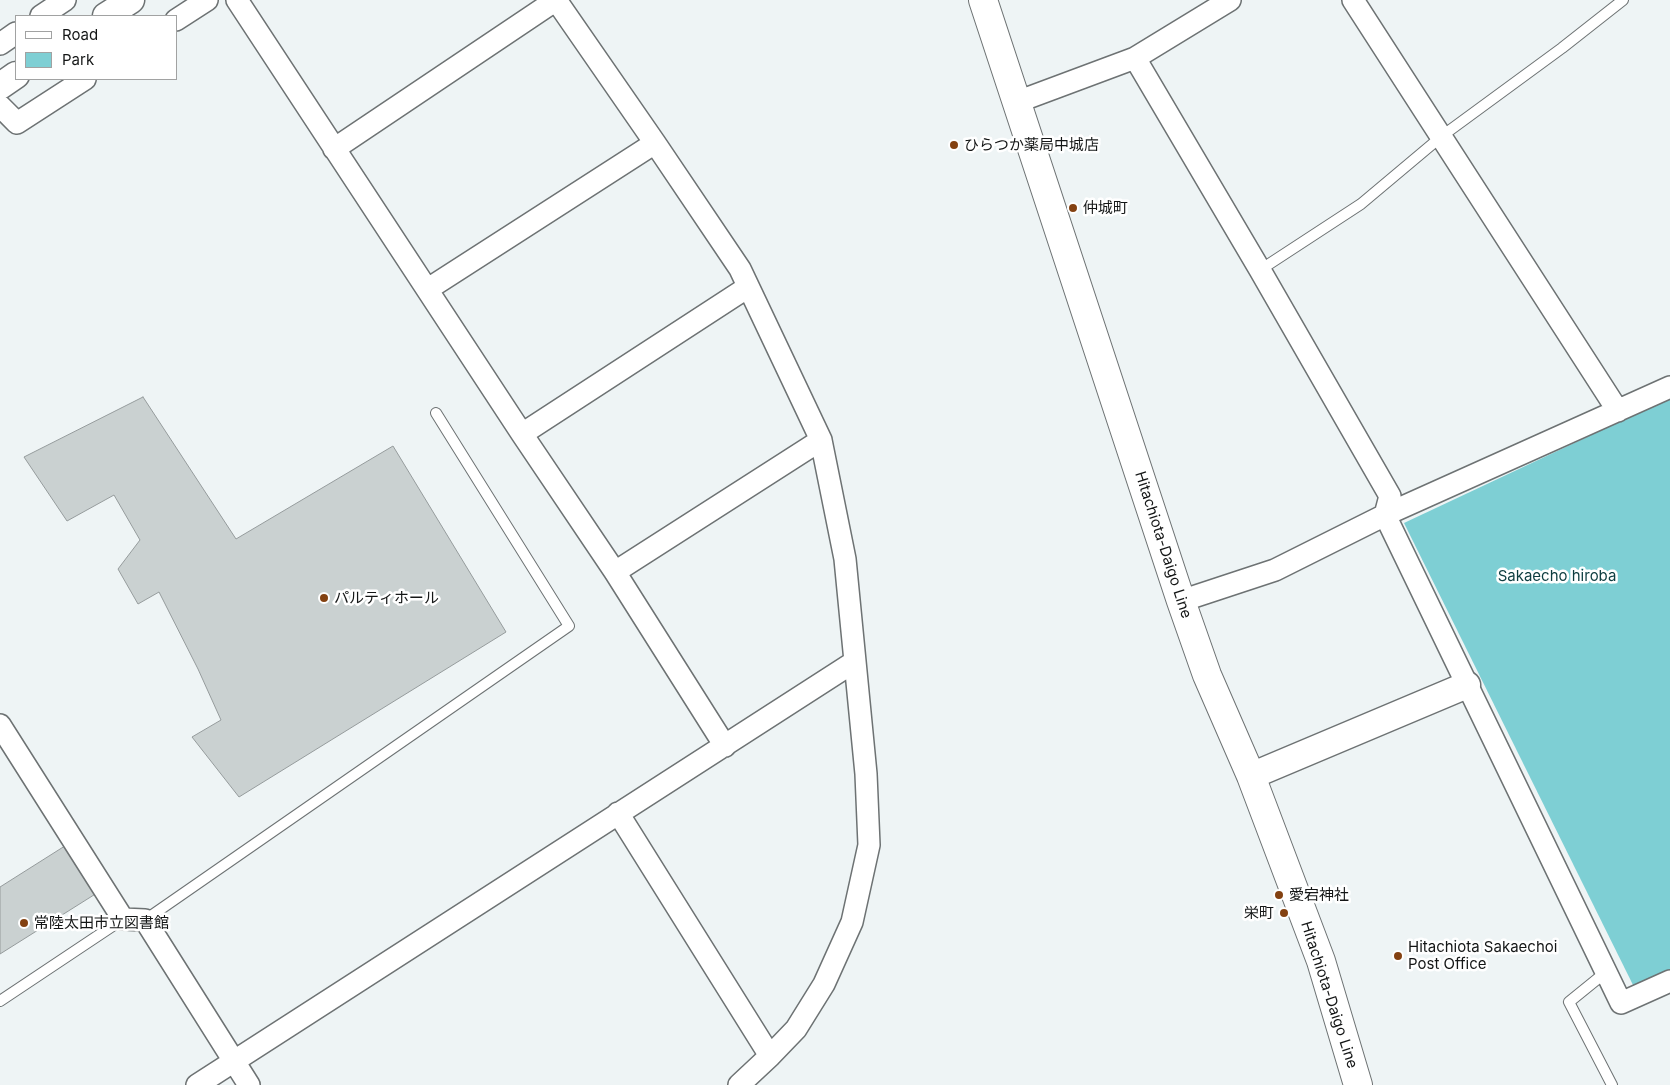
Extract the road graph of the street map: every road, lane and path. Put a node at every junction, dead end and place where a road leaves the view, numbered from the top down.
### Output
1 (65, 0) edge
2 (207, 0) edge
3 (237, 0) edge
4 (556, 0) edge
5 (983, 0) edge
6 (1230, 0) edge
7 (1354, 0) edge
8 (1623, 0) edge
9 (42, 15) edge
10 (178, 19) edge
11 (15, 34) edge
12 (0, 44) edge
13 (1134, 58) junction
14 (15, 77) edge
15 (83, 80) edge
16 (0, 86) edge
17 (1017, 102) junction
18 (0, 106) edge
19 (1442, 136) junction
20 (655, 143) junction
21 (334, 149) junction
22 (1260, 270) junction
23 (748, 287) junction
24 (428, 289) junction
25 (1670, 387) edge
26 (1618, 411) junction
27 (436, 413) dead end
28 (522, 434) junction
29 (820, 440) junction
30 (1385, 515) junction
31 (615, 572) junction
32 (1181, 601) junction
33 (854, 662) junction
34 (1467, 685) junction
35 (0, 725) edge
36 (725, 746) junction
37 (1251, 776) junction
38 (618, 813) junction
39 (123, 919) junction
40 (145, 920) junction
41 (1606, 972) junction
42 (1670, 981) edge
43 (0, 1001) edge
44 (770, 1056) junction
45 (234, 1061) junction
46 (197, 1085) edge
47 (249, 1085) edge
48 (739, 1085) edge
49 (1358, 1085) edge
50 (1612, 1085) edge

1 - 9 street
2 - 10 street
3 - 21 street
4 - 20 street
4 - 21 street
5 - 17 main road, Hitachiota-Daigo Line
6 - 13 street
7 - 19 street
8 - 19 lane
11 - 12 street
13 - 17 street
13 - 22 street
14 - 16 street
15 - 18 street
17 - 32 main road, Hitachiota-Daigo Line
19 - 22 lane
19 - 26 street
20 - 23 street
20 - 24 street
21 - 24 street
22 - 30 street
23 - 28 street
23 - 29 street
24 - 28 street
25 - 26 street
26 - 30 street
27 - 40 lane
28 - 31 street
29 - 31 street
29 - 33 street
30 - 32 street
30 - 34 street
31 - 36 street
32 - 37 main road, Hitachiota-Daigo Line
33 - 36 street
33 - 44 street
34 - 37 street
34 - 41 street
35 - 39 street
36 - 38 street
37 - 49 main road, Hitachiota-Daigo Line
38 - 44 street
38 - 45 street
39 - 40 street
39 - 43 lane
40 - 45 street
41 - 42 street
41 - 50 lane
44 - 48 street
45 - 46 street
45 - 47 street

